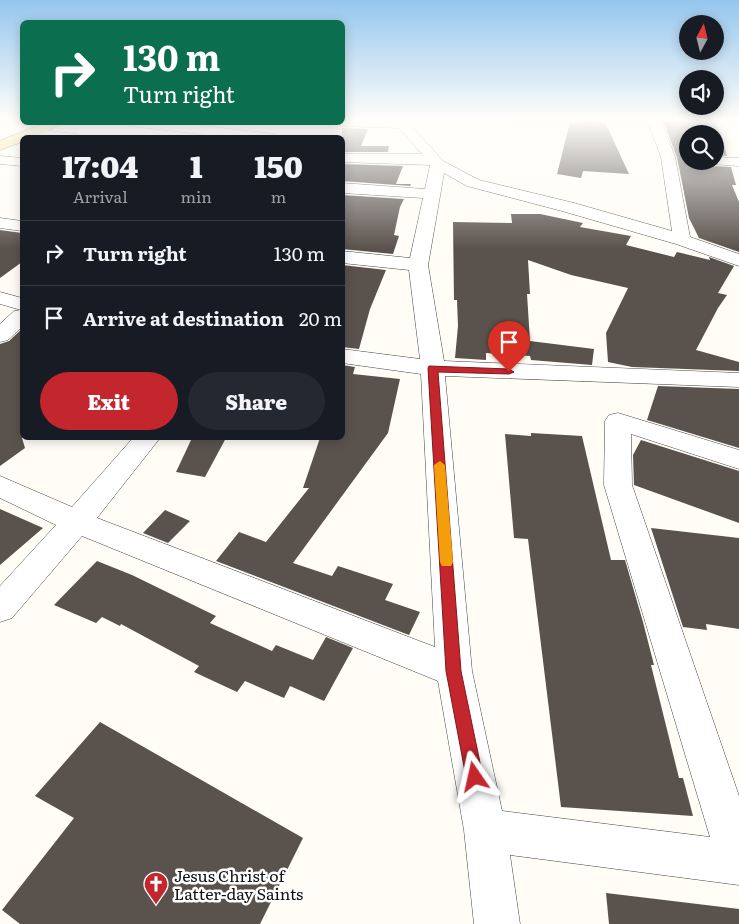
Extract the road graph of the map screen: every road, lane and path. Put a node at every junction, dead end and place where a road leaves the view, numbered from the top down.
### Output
1 (431, 163) edge
2 (444, 163) edge
3 (669, 163) edge
4 (345, 188) edge
5 (432, 194) junction
6 (0, 223) edge
7 (20, 226) edge
8 (682, 240) junction
9 (345, 257) edge
10 (739, 260) edge
11 (418, 264) junction
12 (0, 298) edge
13 (20, 303) edge
14 (20, 318) edge
15 (0, 334) edge
16 (345, 356) edge
17 (433, 368) junction
18 (739, 380) edge
19 (145, 440) edge
20 (739, 460) edge
21 (0, 486) edge
22 (77, 522) junction
23 (2, 601) edge
24 (454, 671) junction
25 (486, 830) junction
26 (739, 862) edge
27 (497, 924) edge

1 - 5 street
2 - 8 street
3 - 8 street
4 - 5 street
5 - 11 street
6 - 7 street
8 - 10 street
9 - 11 street
11 - 17 street
12 - 13 street
14 - 15 street
16 - 17 street
17 - 18 street
17 - 24 street
19 - 22 street
20 - 26 street
21 - 22 street
22 - 23 street
22 - 24 street
24 - 25 street
25 - 26 street
25 - 27 street

